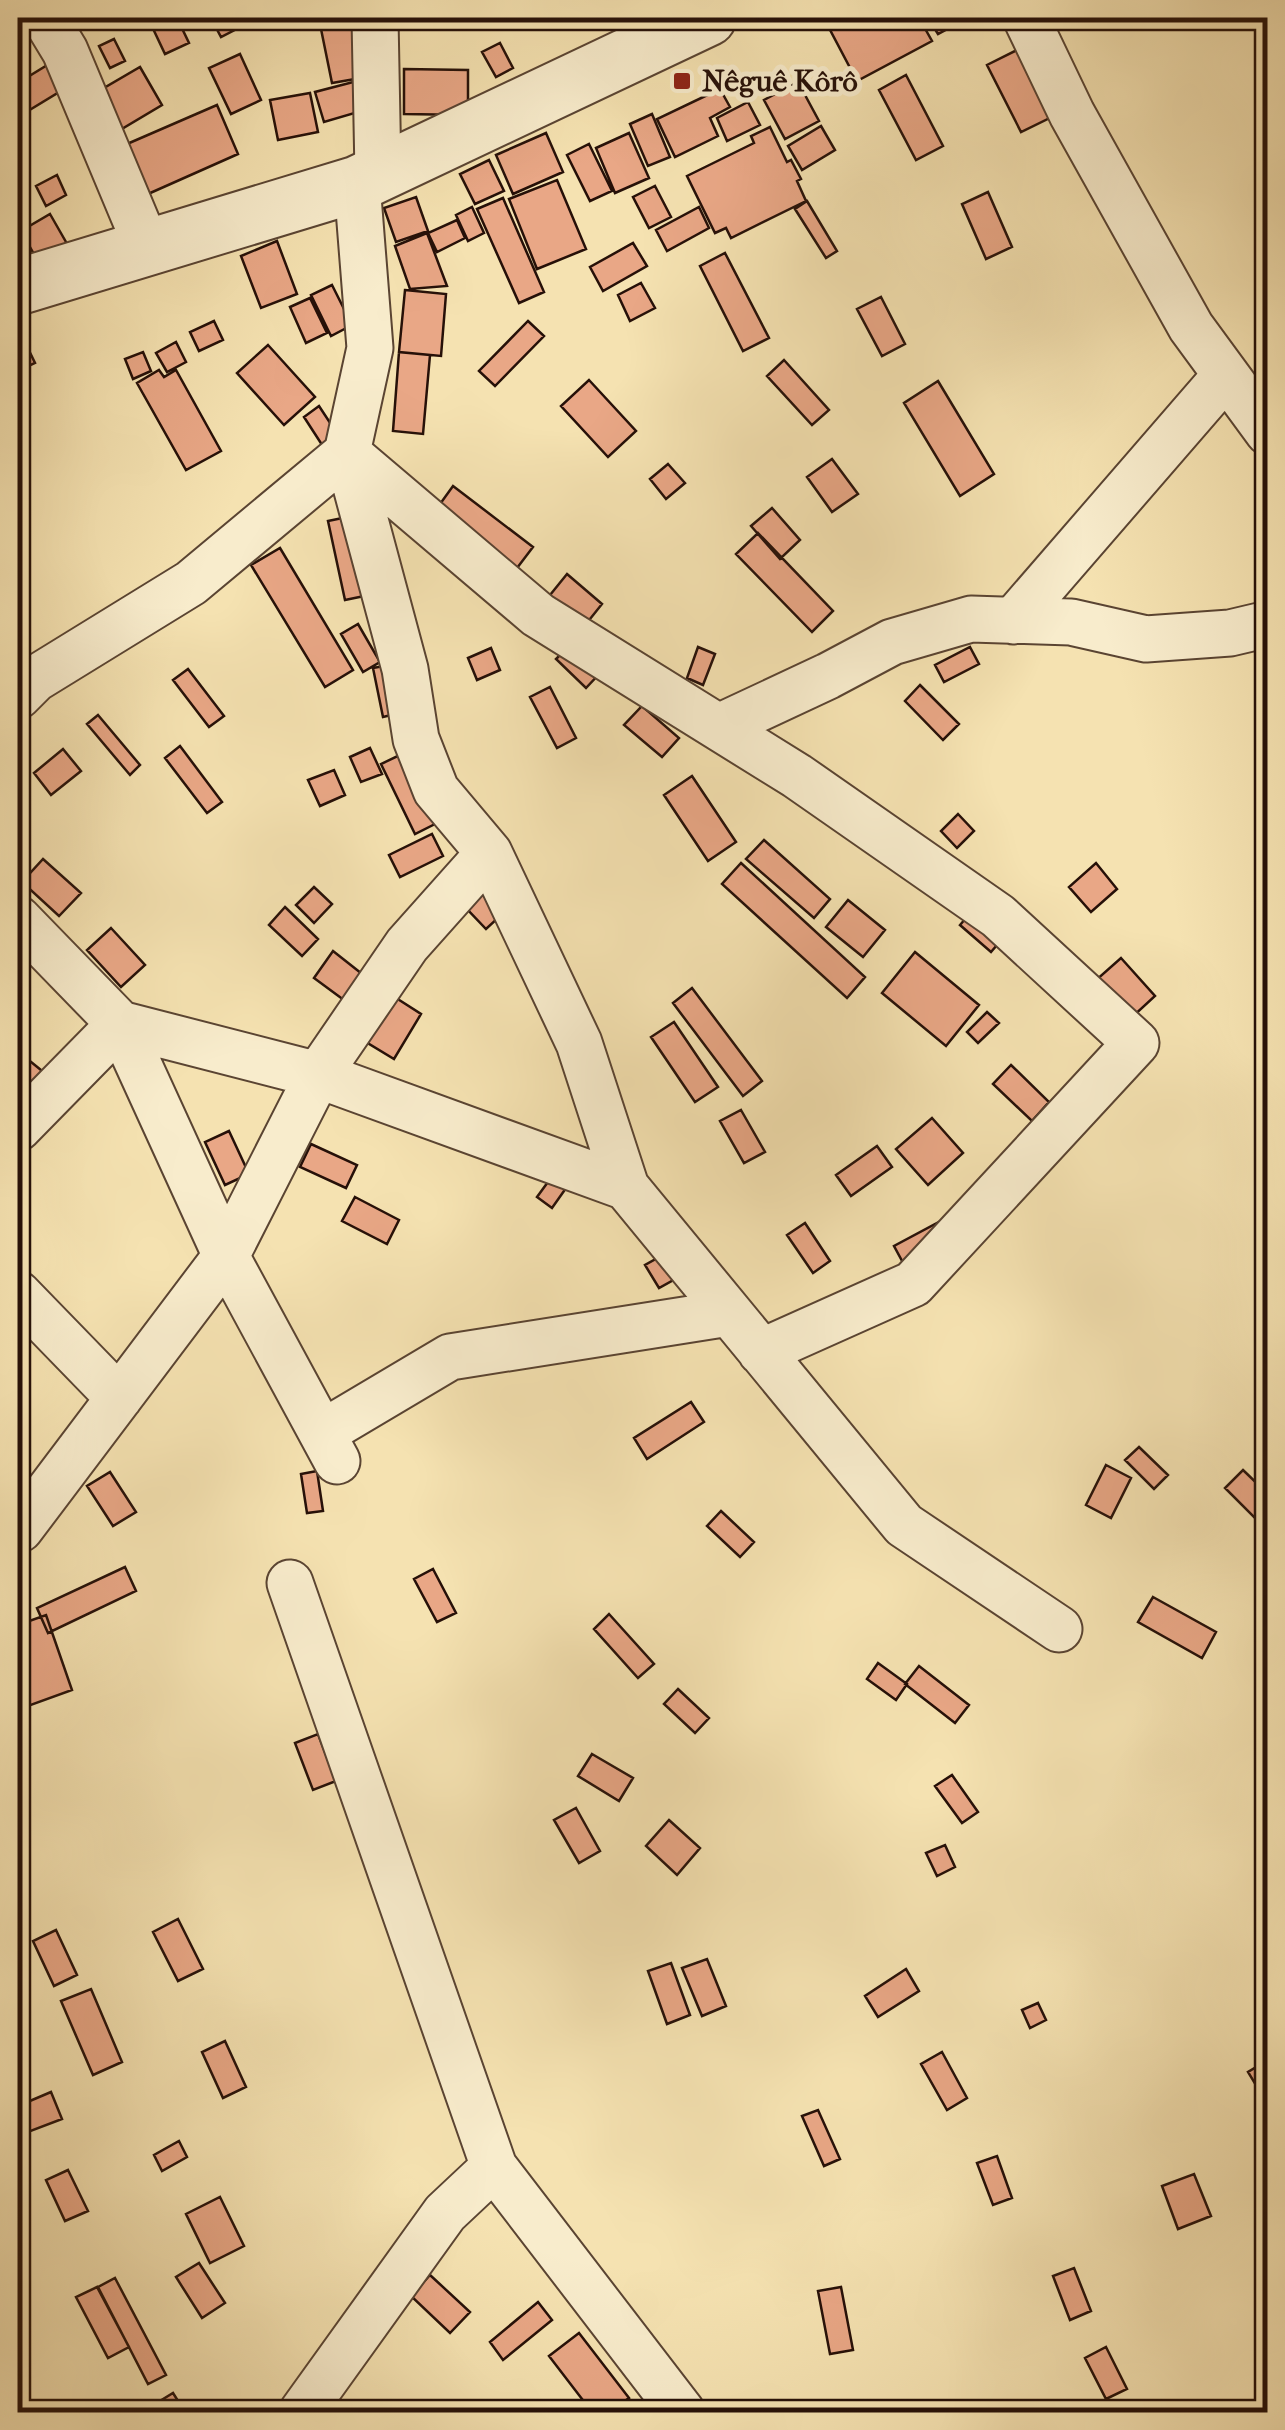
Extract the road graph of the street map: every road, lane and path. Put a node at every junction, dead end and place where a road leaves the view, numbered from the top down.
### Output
1 (46, 18) edge
2 (375, 18) edge
3 (708, 18) edge
4 (1026, 18) edge
5 (368, 179) junction
6 (147, 246) junction
7 (18, 287) edge
8 (1226, 374) junction
9 (1268, 432) edge
10 (346, 453) junction
11 (1013, 620) junction
12 (1268, 624) edge
13 (18, 696) edge
14 (719, 727) junction
15 (489, 853) junction
16 (18, 919) edge
17 (120, 1024) junction
18 (318, 1075) junction
19 (18, 1128) edge
20 (626, 1187) junction
21 (226, 1256) junction
22 (18, 1294) edge
23 (729, 1312) junction
24 (761, 1352) junction
25 (119, 1398) junction
26 (20, 1529) edge
27 (290, 1583) dead end
28 (1059, 1629) dead end
29 (494, 2166) junction
30 (302, 2412) edge
31 (682, 2412) edge

1 - 6 street
2 - 5 street
3 - 5 street
4 - 8 street
5 - 6 street
5 - 10 street
6 - 7 street
8 - 9 street
8 - 11 street
10 - 13 street
10 - 14 street
10 - 15 street
11 - 12 street
11 - 14 street
14 - 24 street
15 - 18 street
15 - 20 street
16 - 17 street
17 - 18 street
17 - 19 street
17 - 21 street
18 - 20 street
18 - 21 street
20 - 23 street
21 - 23 street
21 - 25 street
22 - 25 street
23 - 24 street
24 - 28 street
25 - 26 street
27 - 29 street
29 - 30 street
29 - 31 street

